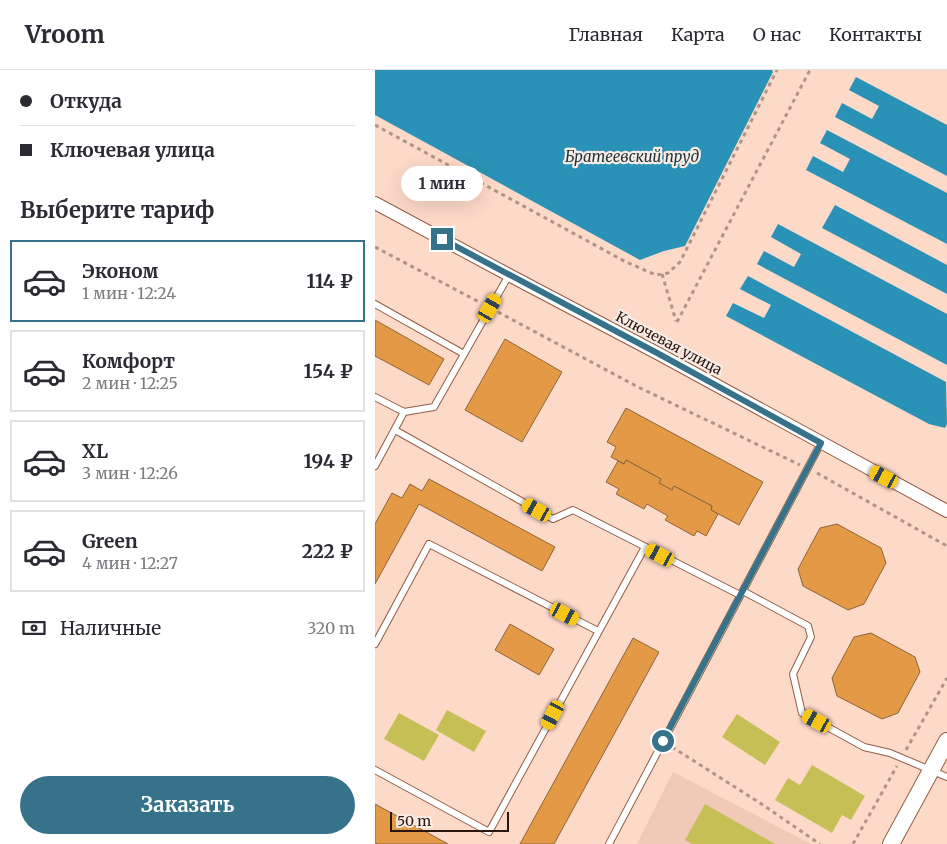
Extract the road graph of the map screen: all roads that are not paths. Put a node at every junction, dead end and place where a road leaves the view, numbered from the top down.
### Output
1 (375, 203) edge
2 (509, 275) junction
3 (375, 304) edge
4 (464, 354) junction
5 (375, 397) edge
6 (404, 412) junction
7 (395, 430) junction
8 (821, 443) junction
9 (375, 466) edge
10 (947, 511) edge
11 (645, 547) junction
12 (741, 593) junction
13 (599, 631) junction
14 (375, 644) edge
15 (947, 740) edge
16 (375, 770) edge
17 (931, 771) junction
18 (947, 778) edge
19 (609, 844) edge
20 (891, 844) edge

1 - 2 street, Ключевая улица
2 - 4 lane
2 - 8 street, Ключевая улица
3 - 4 lane
4 - 6 lane
5 - 6 lane
6 - 7 lane
7 - 9 lane
7 - 11 lane
8 - 10 street, Ключевая улица
8 - 12 lane
11 - 12 lane
11 - 13 lane
12 - 17 lane
12 - 19 lane
13 - 14 lane
13 - 16 lane
15 - 17 street
17 - 18 lane
17 - 20 street

